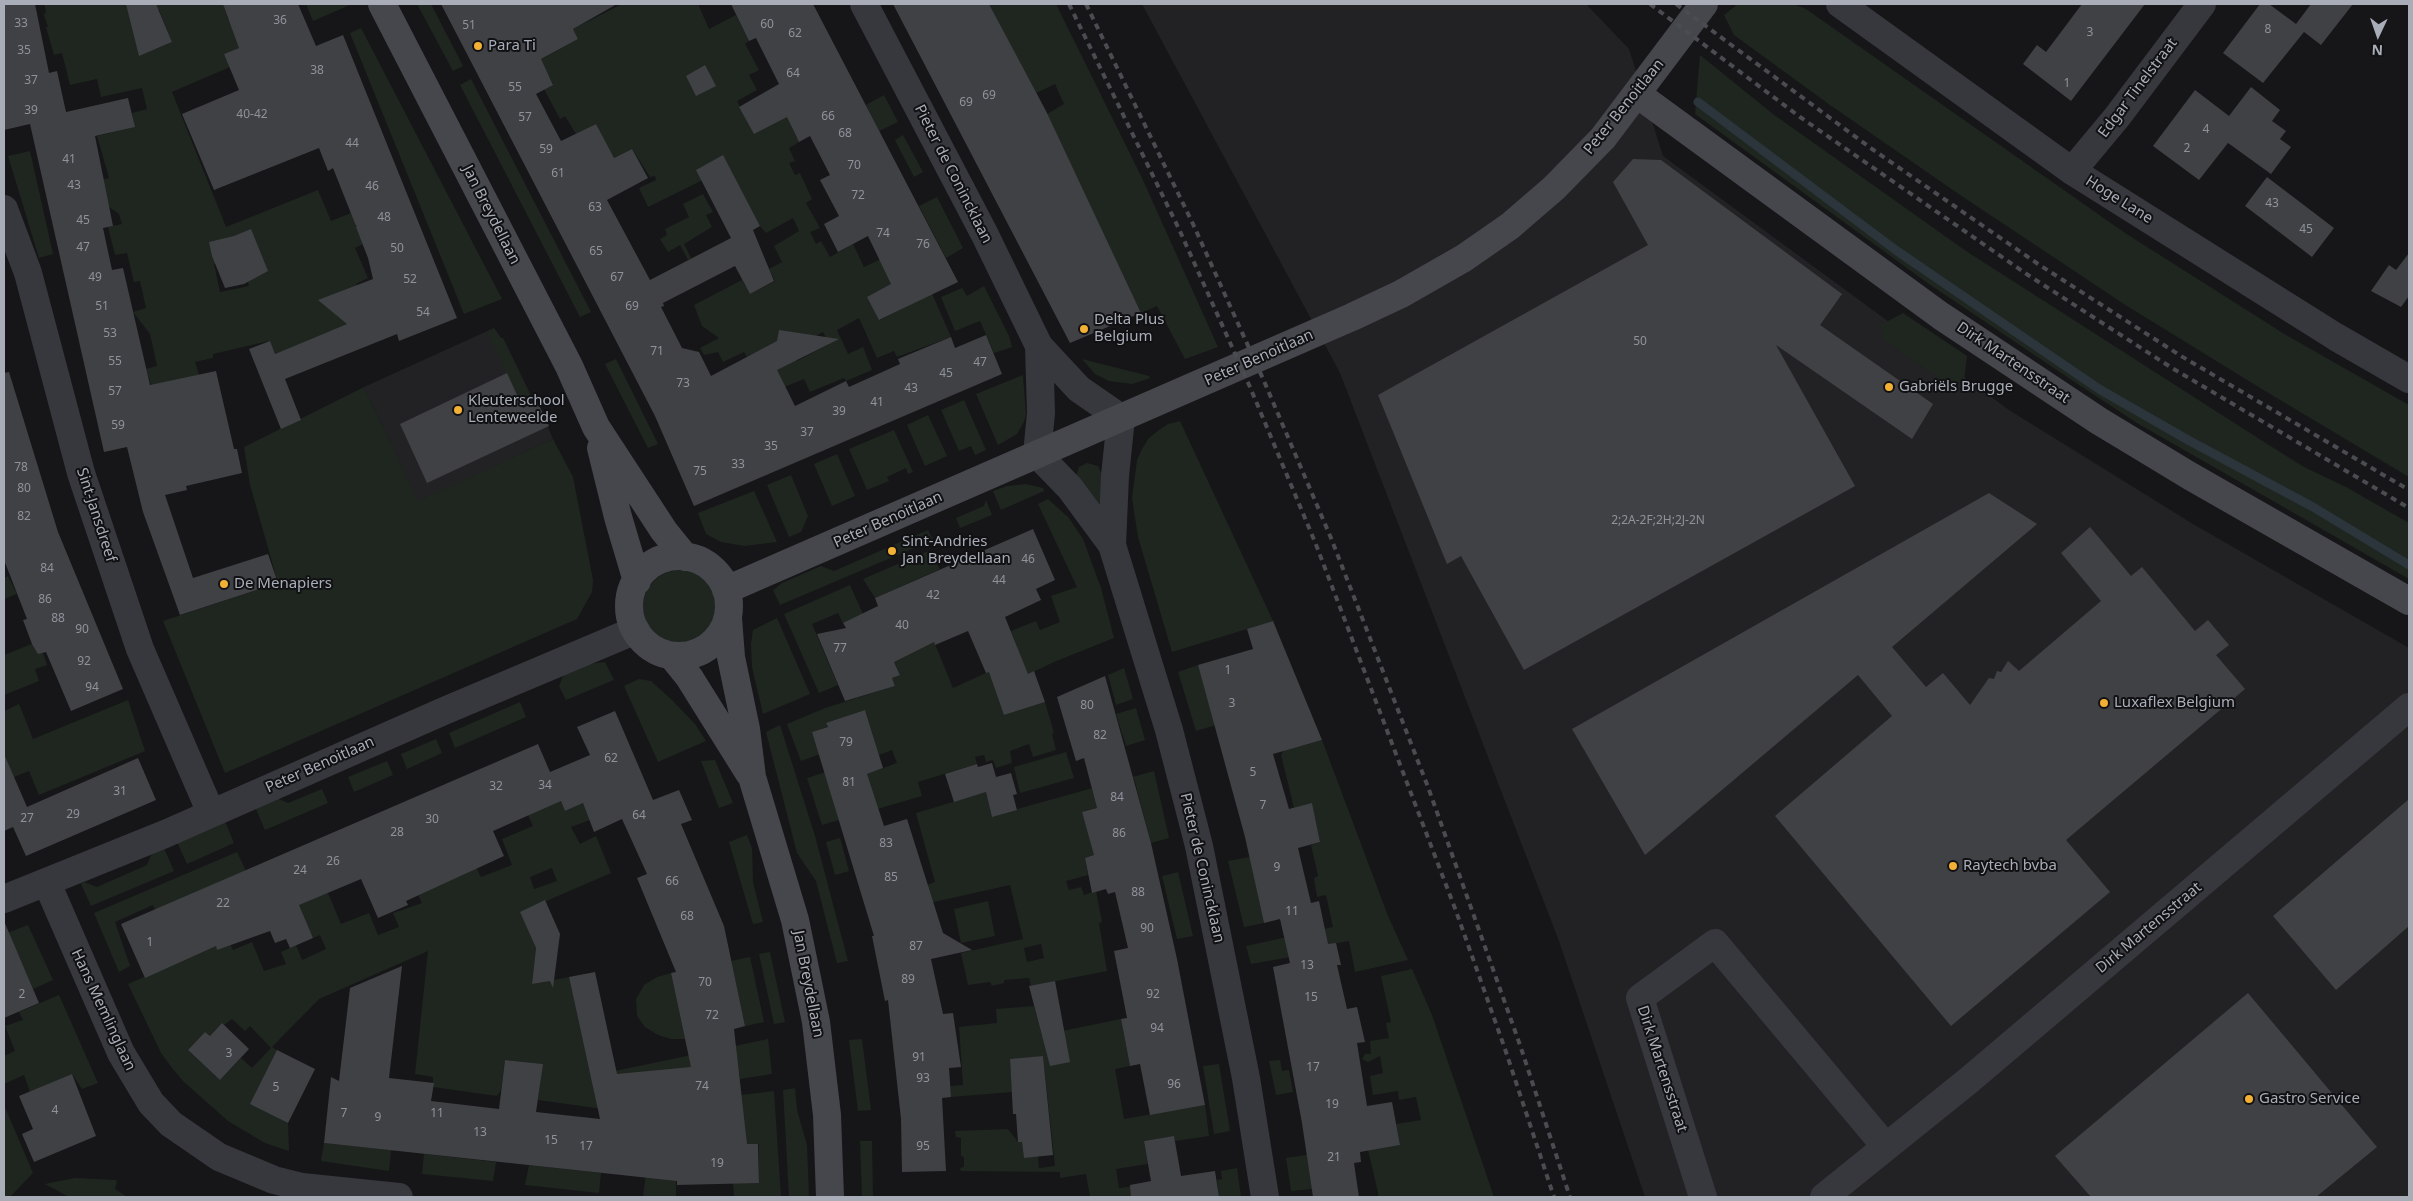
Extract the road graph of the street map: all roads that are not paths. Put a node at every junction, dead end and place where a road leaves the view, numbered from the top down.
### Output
1 (382, 4) edge
2 (864, 4) edge
3 (1704, 4) edge
4 (1840, 4) edge
5 (2202, 4) edge
6 (1637, 94) junction
7 (2072, 171) junction
8 (4, 209) edge
9 (1039, 346) junction
10 (2409, 379) edge
11 (1122, 418) junction
12 (596, 427) junction
13 (1037, 454) junction
14 (1112, 545) junction
15 (685, 557) junction
16 (637, 581) junction
17 (726, 590) junction
18 (2409, 601) edge
19 (728, 618) junction
20 (636, 630) junction
21 (672, 656) junction
22 (2409, 706) edge
23 (752, 777) junction
24 (211, 813) junction
25 (46, 883) junction
26 (4, 899) edge
27 (1886, 1147) junction
28 (399, 1197) edge
29 (830, 1197) edge
30 (1265, 1197) edge
31 (1703, 1197) edge
32 (1824, 1197) edge

1 - 12 street, Jan Breydellaan
2 - 9 street, Pieter de Conincklaan
3 - 6 street, Peter Benoitlaan
4 - 7 street, Hoge Lane
5 - 7 street, Edgar Tinelstraat
6 - 11 street, Peter Benoitlaan
6 - 18 street, Dirk Martensstraat
7 - 10 street, Hoge Lane
8 - 24 street, Sint-Jansdreef
9 - 11 street, Pieter de Conincklaan
9 - 13 street, Pieter de Conincklaan
11 - 13 street, Peter Benoitlaan
11 - 14 street, Pieter de Conincklaan
12 - 15 street, Jan Breydellaan
12 - 16 street, Jan Breydellaan
13 - 14 street, Pieter de Conincklaan
13 - 17 street, Peter Benoitlaan
14 - 30 street, Pieter de Conincklaan
15 - 16 street
15 - 17 street
16 - 20 street
17 - 19 street
19 - 21 street
19 - 23 street, Jan Breydellaan
20 - 21 street
20 - 24 street, Peter Benoitlaan
21 - 23 street, Jan Breydellaan
22 - 27 street, Dirk Martensstraat
23 - 29 street, Jan Breydellaan
24 - 25 street, Peter Benoitlaan
25 - 26 street, Peter Benoitlaan
25 - 28 street, Hans Memlinglaan
27 - 31 street, Dirk Martensstraat
27 - 32 street, Dirk Martensstraat

